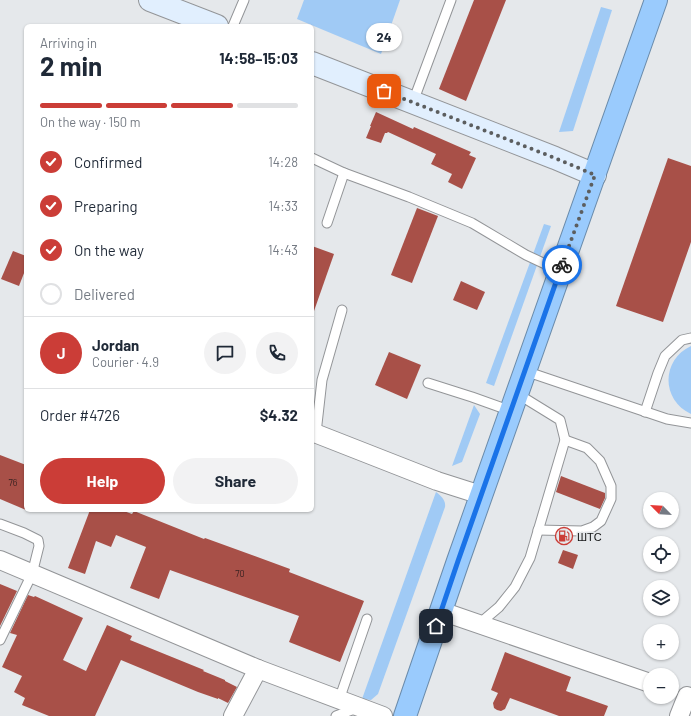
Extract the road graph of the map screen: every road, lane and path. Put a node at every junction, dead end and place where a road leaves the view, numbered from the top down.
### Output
1 (150, 0) edge
2 (244, 0) edge
3 (451, 0) edge
4 (656, 0) edge
5 (212, 24) edge
6 (234, 24) edge
7 (314, 64) edge
8 (413, 102) junction
9 (314, 159) edge
10 (344, 173) junction
11 (595, 175) junction
12 (327, 223) dead end
13 (560, 271) junction
14 (342, 310) dead end
15 (691, 338) edge
16 (525, 371) junction
17 (428, 383) dead end
18 (514, 403) junction
19 (645, 412) junction
20 (691, 423) edge
21 (314, 433) edge
22 (565, 440) junction
23 (481, 495) junction
24 (0, 524) edge
25 (538, 530) junction
26 (0, 560) edge
27 (32, 574) junction
28 (441, 611) junction
29 (367, 619) dead end
30 (479, 624) junction
31 (0, 640) edge
32 (258, 669) junction
33 (643, 681) edge
34 (683, 694) edge
35 (337, 708) edge
36 (233, 716) edge
37 (383, 716) edge
38 (405, 716) edge
39 (679, 716) edge

1 - 5 main road
2 - 6 lane
3 - 8 lane
4 - 11 highway
7 - 8 main road
8 - 11 main road
9 - 10 lane
10 - 12 lane
10 - 13 lane
11 - 13 highway
13 - 16 highway
14 - 21 lane
15 - 19 lane
16 - 18 highway
16 - 19 lane
17 - 18 lane
18 - 22 lane
18 - 23 highway
19 - 20 lane
21 - 23 street
22 - 25 lane
22 - 25 lane
23 - 28 highway
24 - 27 lane
25 - 30 lane
26 - 27 street
27 - 31 lane
27 - 32 street
28 - 30 street
28 - 38 highway
29 - 35 lane
30 - 33 street
32 - 35 street
32 - 36 street
34 - 39 street
35 - 37 street

